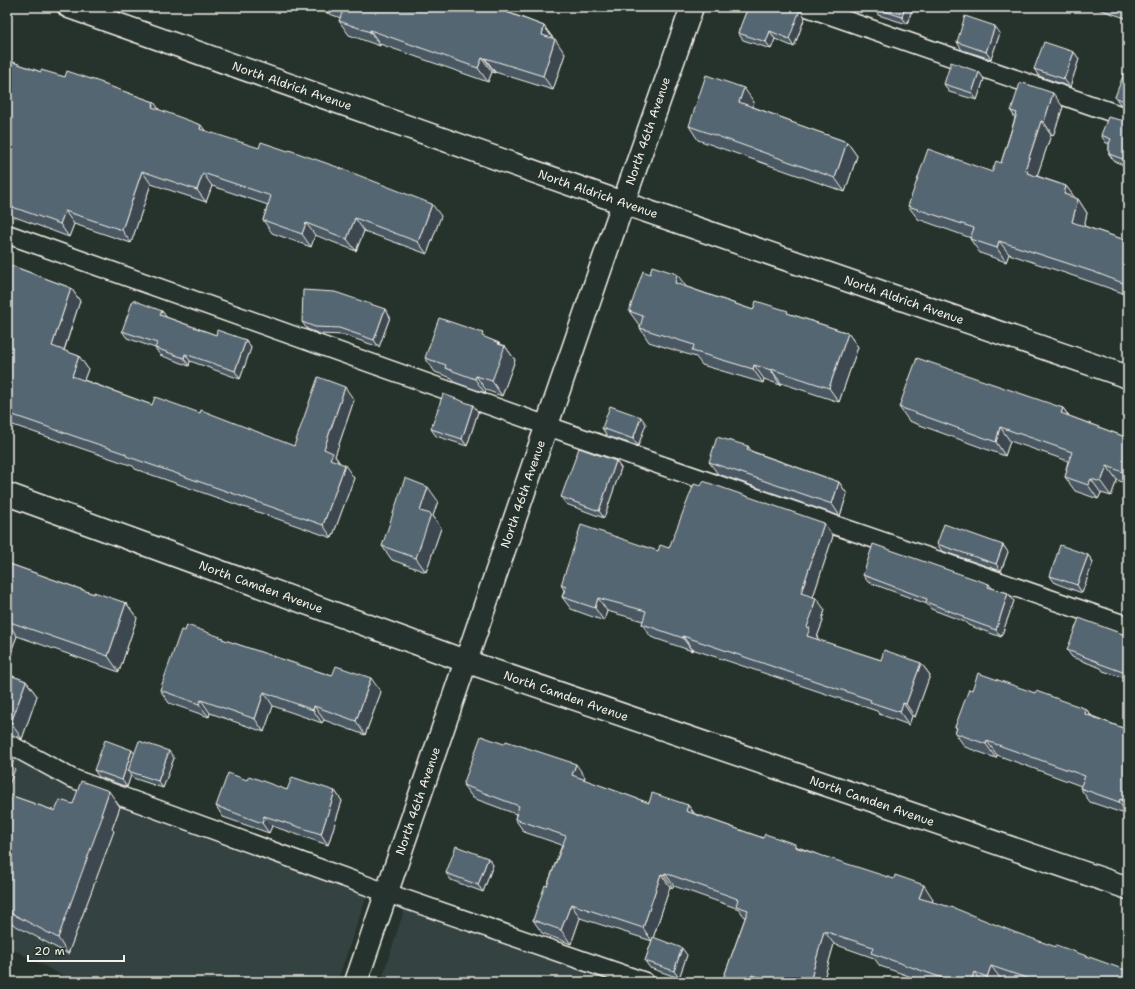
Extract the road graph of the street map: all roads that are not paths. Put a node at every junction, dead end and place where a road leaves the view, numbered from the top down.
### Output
1 (69, 7) edge
2 (692, 7) edge
3 (807, 7) edge
4 (1128, 118) edge
5 (623, 203) junction
6 (7, 234) edge
7 (1128, 377) edge
8 (546, 426) junction
9 (7, 494) edge
10 (1128, 626) edge
11 (465, 661) junction
12 (7, 743) edge
13 (1128, 888) edge
14 (387, 893) junction
15 (356, 982) edge
16 (645, 982) edge

1 - 5 street, North Aldrich Avenue
2 - 5 street, North 46th Avenue
3 - 4 lane
5 - 7 street, North Aldrich Avenue
5 - 8 street, North 46th Avenue
6 - 8 lane
8 - 10 lane
8 - 11 street, North 46th Avenue
9 - 11 street, North Camden Avenue
11 - 13 street, North Camden Avenue
11 - 14 street, North 46th Avenue
12 - 14 lane
14 - 15 street, North 46th Avenue
14 - 16 lane

